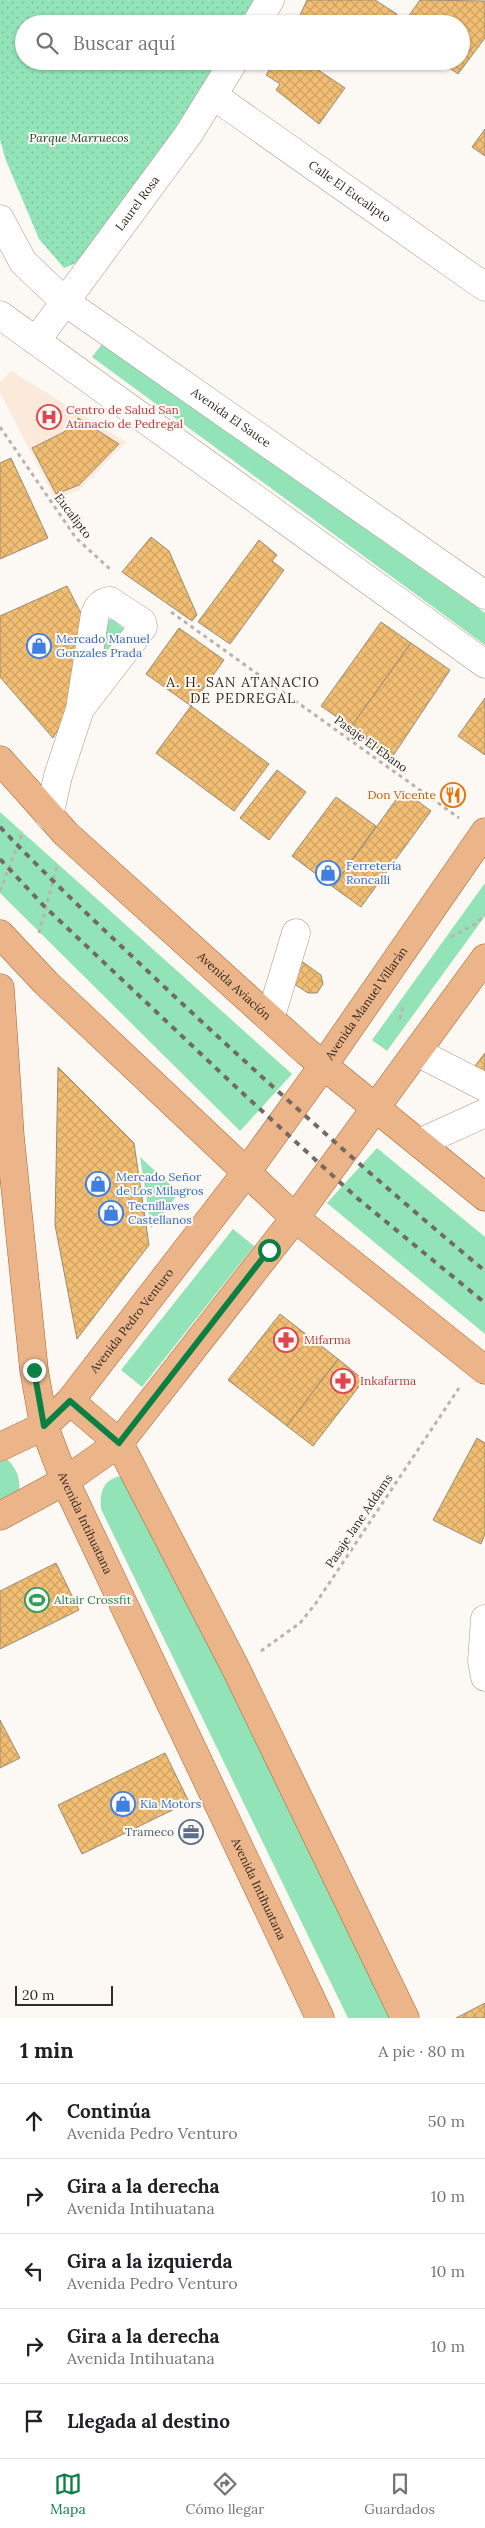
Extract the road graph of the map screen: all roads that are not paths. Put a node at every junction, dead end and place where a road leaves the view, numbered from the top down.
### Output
1 (270, 0) edge
2 (261, 15) edge
3 (229, 70) edge
4 (214, 96) junction
5 (0, 218) edge
6 (485, 287) edge
7 (64, 301) junction
8 (0, 315) edge
9 (36, 341) junction
10 (485, 595) edge
11 (485, 664) edge
12 (80, 709) dead end
13 (0, 760) edge
14 (50, 817) junction
15 (484, 833) edge
16 (296, 933) dead end
17 (0, 934) edge
18 (485, 958) edge
19 (0, 988) edge
20 (270, 1019) junction
21 (417, 1052) junction
22 (323, 1066) junction
23 (485, 1088) edge
24 (374, 1108) junction
25 (485, 1113) edge
26 (5, 1123) edge
27 (419, 1143) junction
28 (245, 1174) junction
29 (485, 1197) edge
30 (294, 1218) junction
31 (480, 1367) edge
32 (70, 1401) junction
33 (44, 1426) junction
34 (119, 1443) junction
35 (0, 1447) edge
36 (65, 1481) junction
37 (0, 1516) edge
38 (485, 1619) edge
39 (485, 1677) edge
40 (320, 2018) edge
41 (405, 2018) edge

1 - 2 street
3 - 4 street, Laurel Rosa
4 - 6 street, Calle El Eucalipto
4 - 7 street, Laurel Rosa
5 - 7 street, Avenida El Sauce
7 - 9 street, Laurel Rosa
7 - 10 street, Avenida El Sauce
8 - 9 street
9 - 11 street
12 - 14 street
13 - 14 main road, Avenida Aviación
14 - 20 main road, Avenida Aviación
15 - 22 main road, Avenida Manuel Villarán
16 - 20 street
17 - 28 main road
18 - 21 main road
19 - 26 main road, Avenida Intihuatana
20 - 22 main road, Avenida Aviación
21 - 23 street
21 - 24 main road
22 - 24 main road, Avenida Aviación
22 - 28 main road, Avenida Manuel Villarán
24 - 27 main road, Avenida Aviación
24 - 30 main road
25 - 27 street
26 - 33 main road, Avenida Intihuatana
27 - 29 main road, Avenida Aviación
28 - 30 main road
28 - 32 main road, Avenida Pedro Venturo
30 - 31 main road
30 - 34 main road
32 - 33 main road, Avenida Pedro Venturo
32 - 34 main road
33 - 35 main road, Avenida Pedro Venturo
33 - 36 main road, Avenida Intihuatana
34 - 36 main road
34 - 41 main road
36 - 37 main road
36 - 40 main road, Avenida Intihuatana
38 - 39 street

